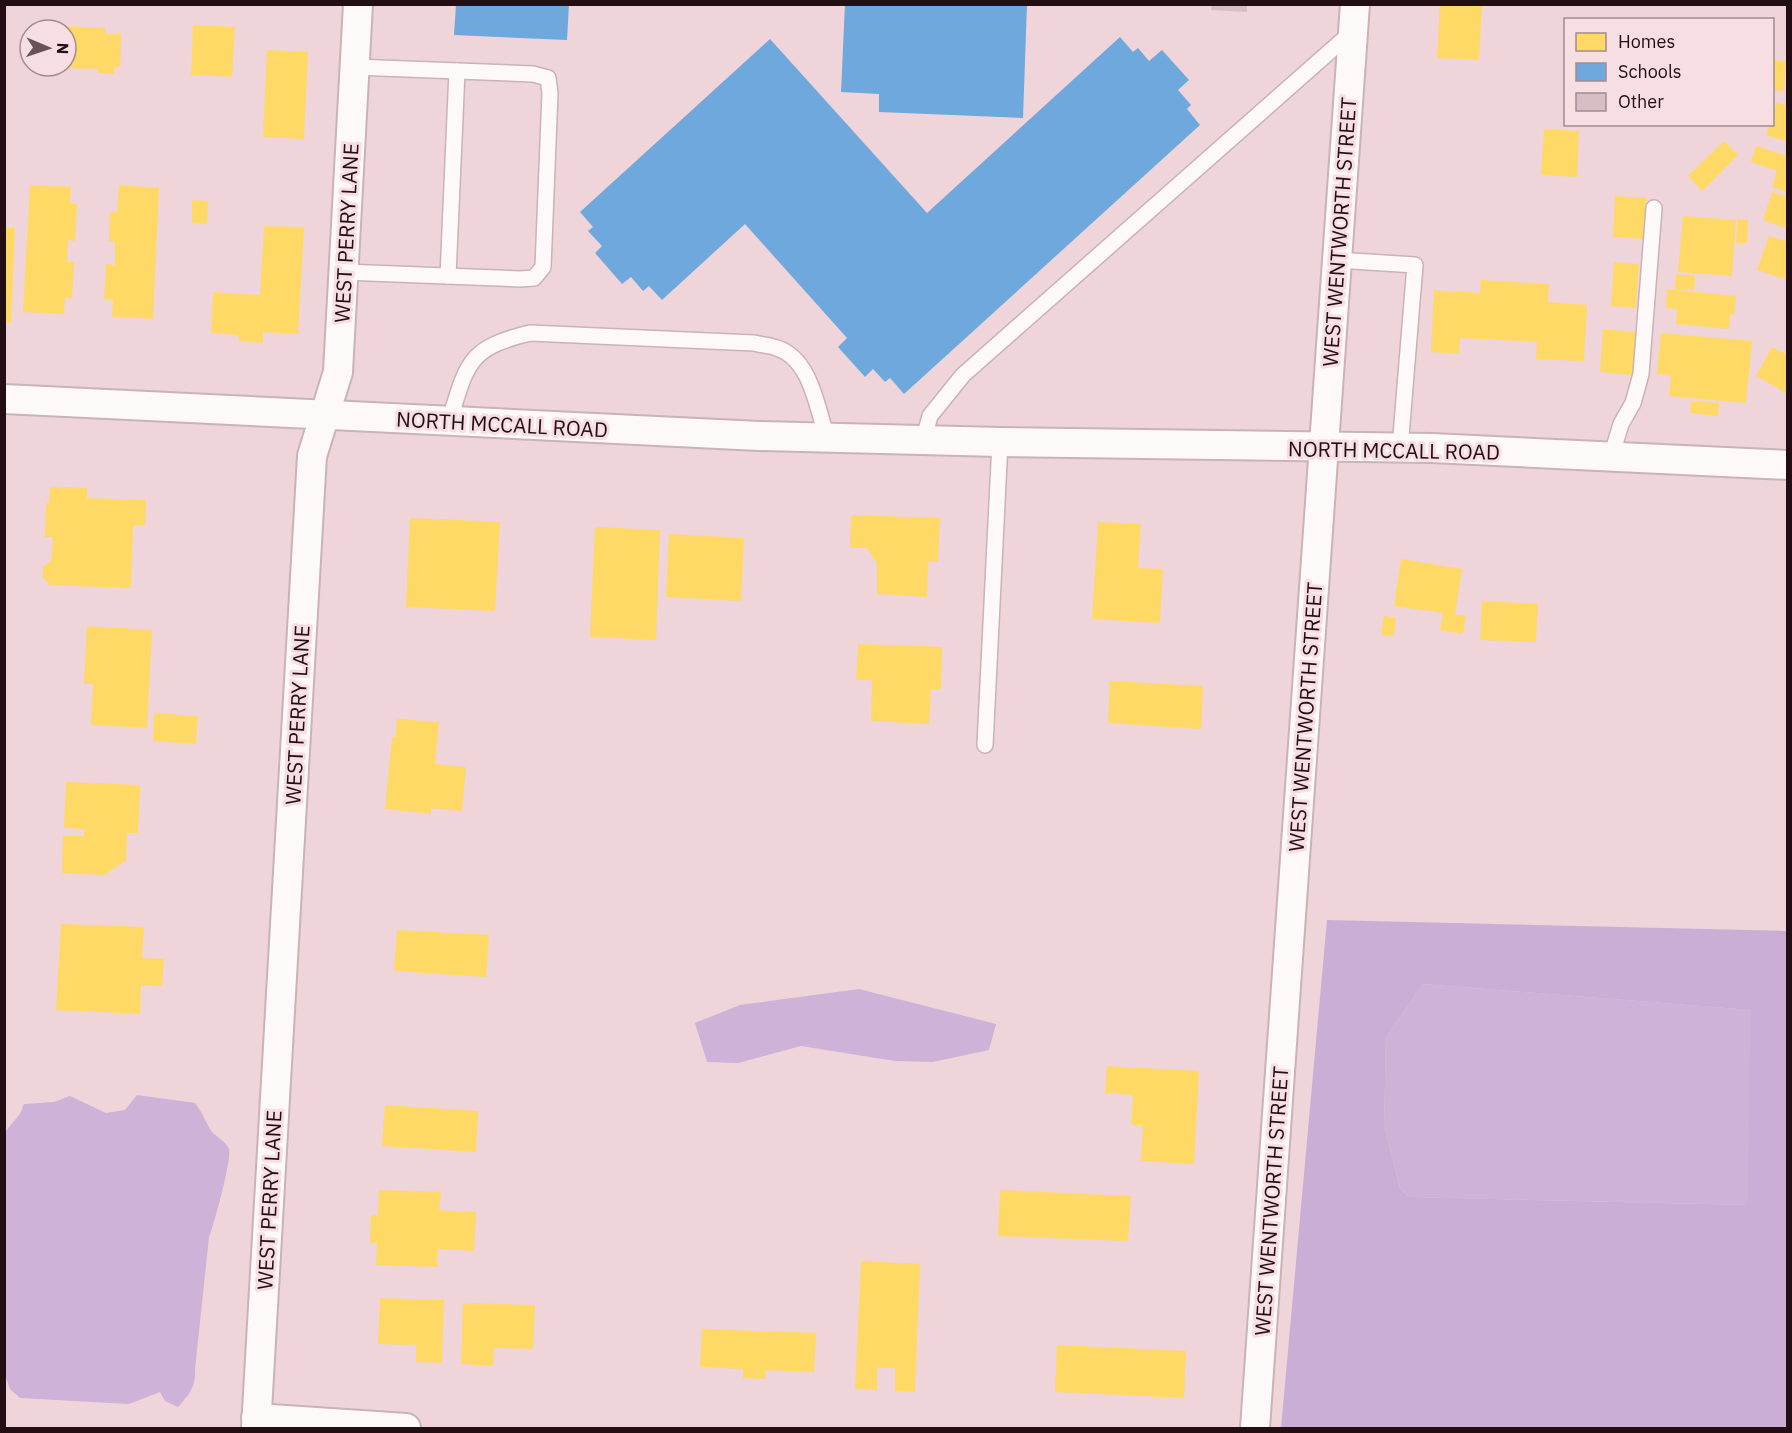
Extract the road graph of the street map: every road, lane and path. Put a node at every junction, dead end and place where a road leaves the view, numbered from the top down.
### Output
1 (358, 4) edge
2 (1354, 18) edge
3 (354, 67) junction
4 (457, 71) junction
5 (1654, 208) dead end
6 (1337, 260) junction
7 (344, 272) junction
8 (448, 276) junction
9 (4, 399) edge
10 (324, 416) junction
11 (449, 422) junction
12 (827, 438) junction
13 (922, 441) junction
14 (1000, 442) junction
15 (1324, 448) junction
16 (1400, 448) junction
17 (1611, 457) junction
18 (1788, 465) edge
19 (985, 745) dead end
20 (256, 1423) edge
21 (406, 1428) edge
22 (1255, 1428) edge

1 - 3 street, WEST PERRY LANE
2 - 6 street, WEST WENTWORTH STREET
2 - 13 lane
3 - 4 lane
3 - 7 street, WEST PERRY LANE
4 - 8 lane
4 - 8 lane
5 - 17 lane
6 - 15 street, WEST WENTWORTH STREET
6 - 16 lane
7 - 8 lane
7 - 10 street, WEST PERRY LANE
9 - 10 street, NORTH MCCALL ROAD
10 - 11 street, NORTH MCCALL ROAD
10 - 20 street, WEST PERRY LANE
11 - 12 street, NORTH MCCALL ROAD
11 - 12 lane
12 - 13 street, NORTH MCCALL ROAD
13 - 14 street, NORTH MCCALL ROAD
14 - 15 street, NORTH MCCALL ROAD
14 - 19 lane
15 - 16 street, NORTH MCCALL ROAD
15 - 22 street, WEST WENTWORTH STREET
16 - 17 street, NORTH MCCALL ROAD
17 - 18 street, NORTH MCCALL ROAD
20 - 21 street

